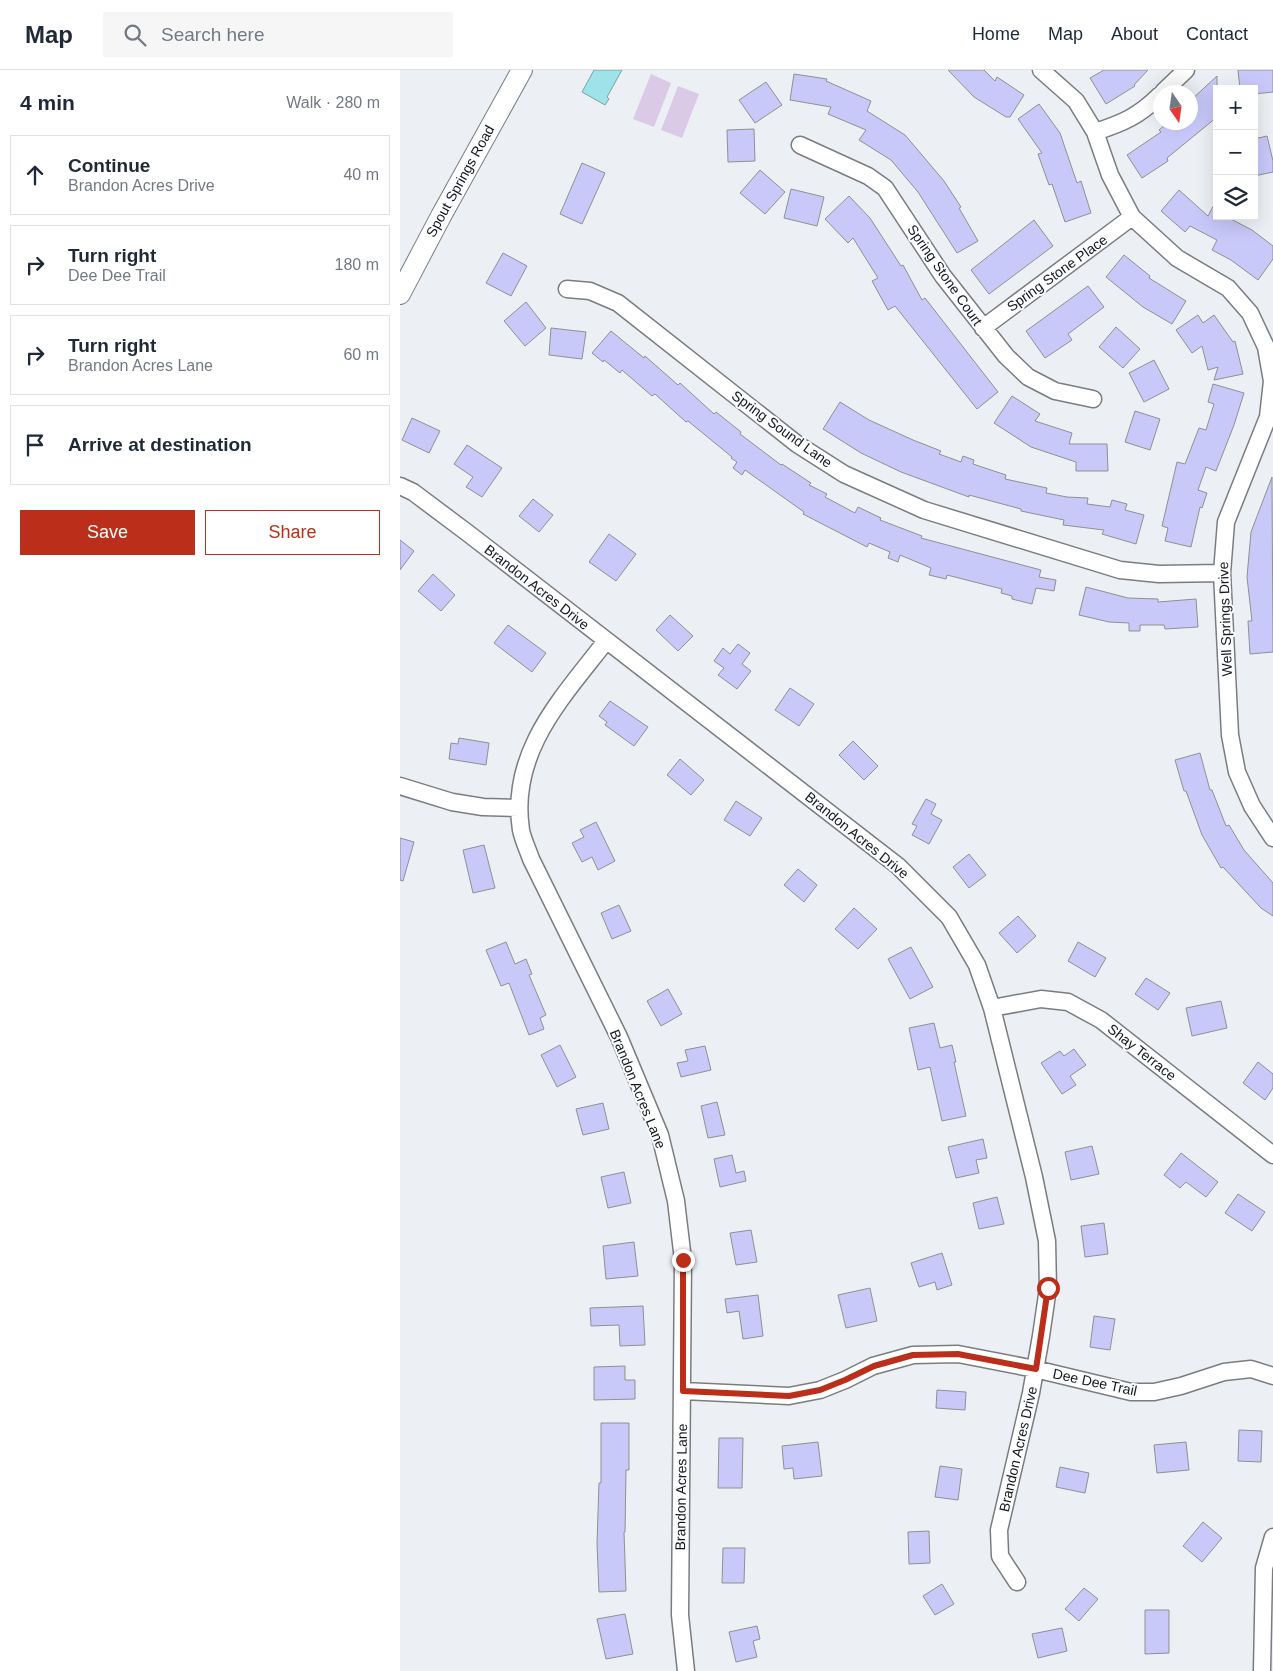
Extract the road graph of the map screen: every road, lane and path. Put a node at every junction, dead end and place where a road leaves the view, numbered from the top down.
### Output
1 (522, 70) edge
2 (1041, 70) edge
3 (1186, 70) edge
4 (1171, 85) edge
5 (1153, 102) edge
6 (1095, 132) junction
7 (800, 146) dead end
8 (1132, 218) junction
9 (566, 289) dead end
10 (400, 294) edge
11 (982, 328) junction
12 (1093, 400) dead end
13 (400, 486) edge
14 (1222, 573) junction
15 (606, 641) junction
16 (400, 786) edge
17 (519, 808) junction
18 (1273, 838) edge
19 (992, 1008) junction
20 (1273, 1155) edge
21 (1036, 1369) junction
22 (1273, 1376) edge
23 (683, 1391) junction
24 (1273, 1537) edge
25 (1017, 1582) dead end
26 (686, 1671) edge
27 (1262, 1671) edge

1 - 10 street, Spout Springs Road
2 - 6 street, Well Springs Drive
3 - 4 street
5 - 6 street
6 - 8 street, Well Springs Drive
7 - 11 street, Spring Stone Court
8 - 11 street, Spring Stone Place
8 - 14 street, Well Springs Drive
9 - 14 street, Spring Sound Lane
11 - 12 street, Spring Stone Court
13 - 15 street, Brandon Acres Drive
14 - 18 street, Well Springs Drive
15 - 17 street, Brandon Acres Lane
15 - 19 street, Brandon Acres Drive
16 - 17 street
17 - 23 street, Brandon Acres Lane
19 - 20 street, Shay Terrace
19 - 21 street, Brandon Acres Drive
21 - 22 street, Dee Dee Trail
21 - 23 street, Dee Dee Trail
21 - 25 street, Brandon Acres Drive
23 - 26 street, Brandon Acres Lane
24 - 27 street

